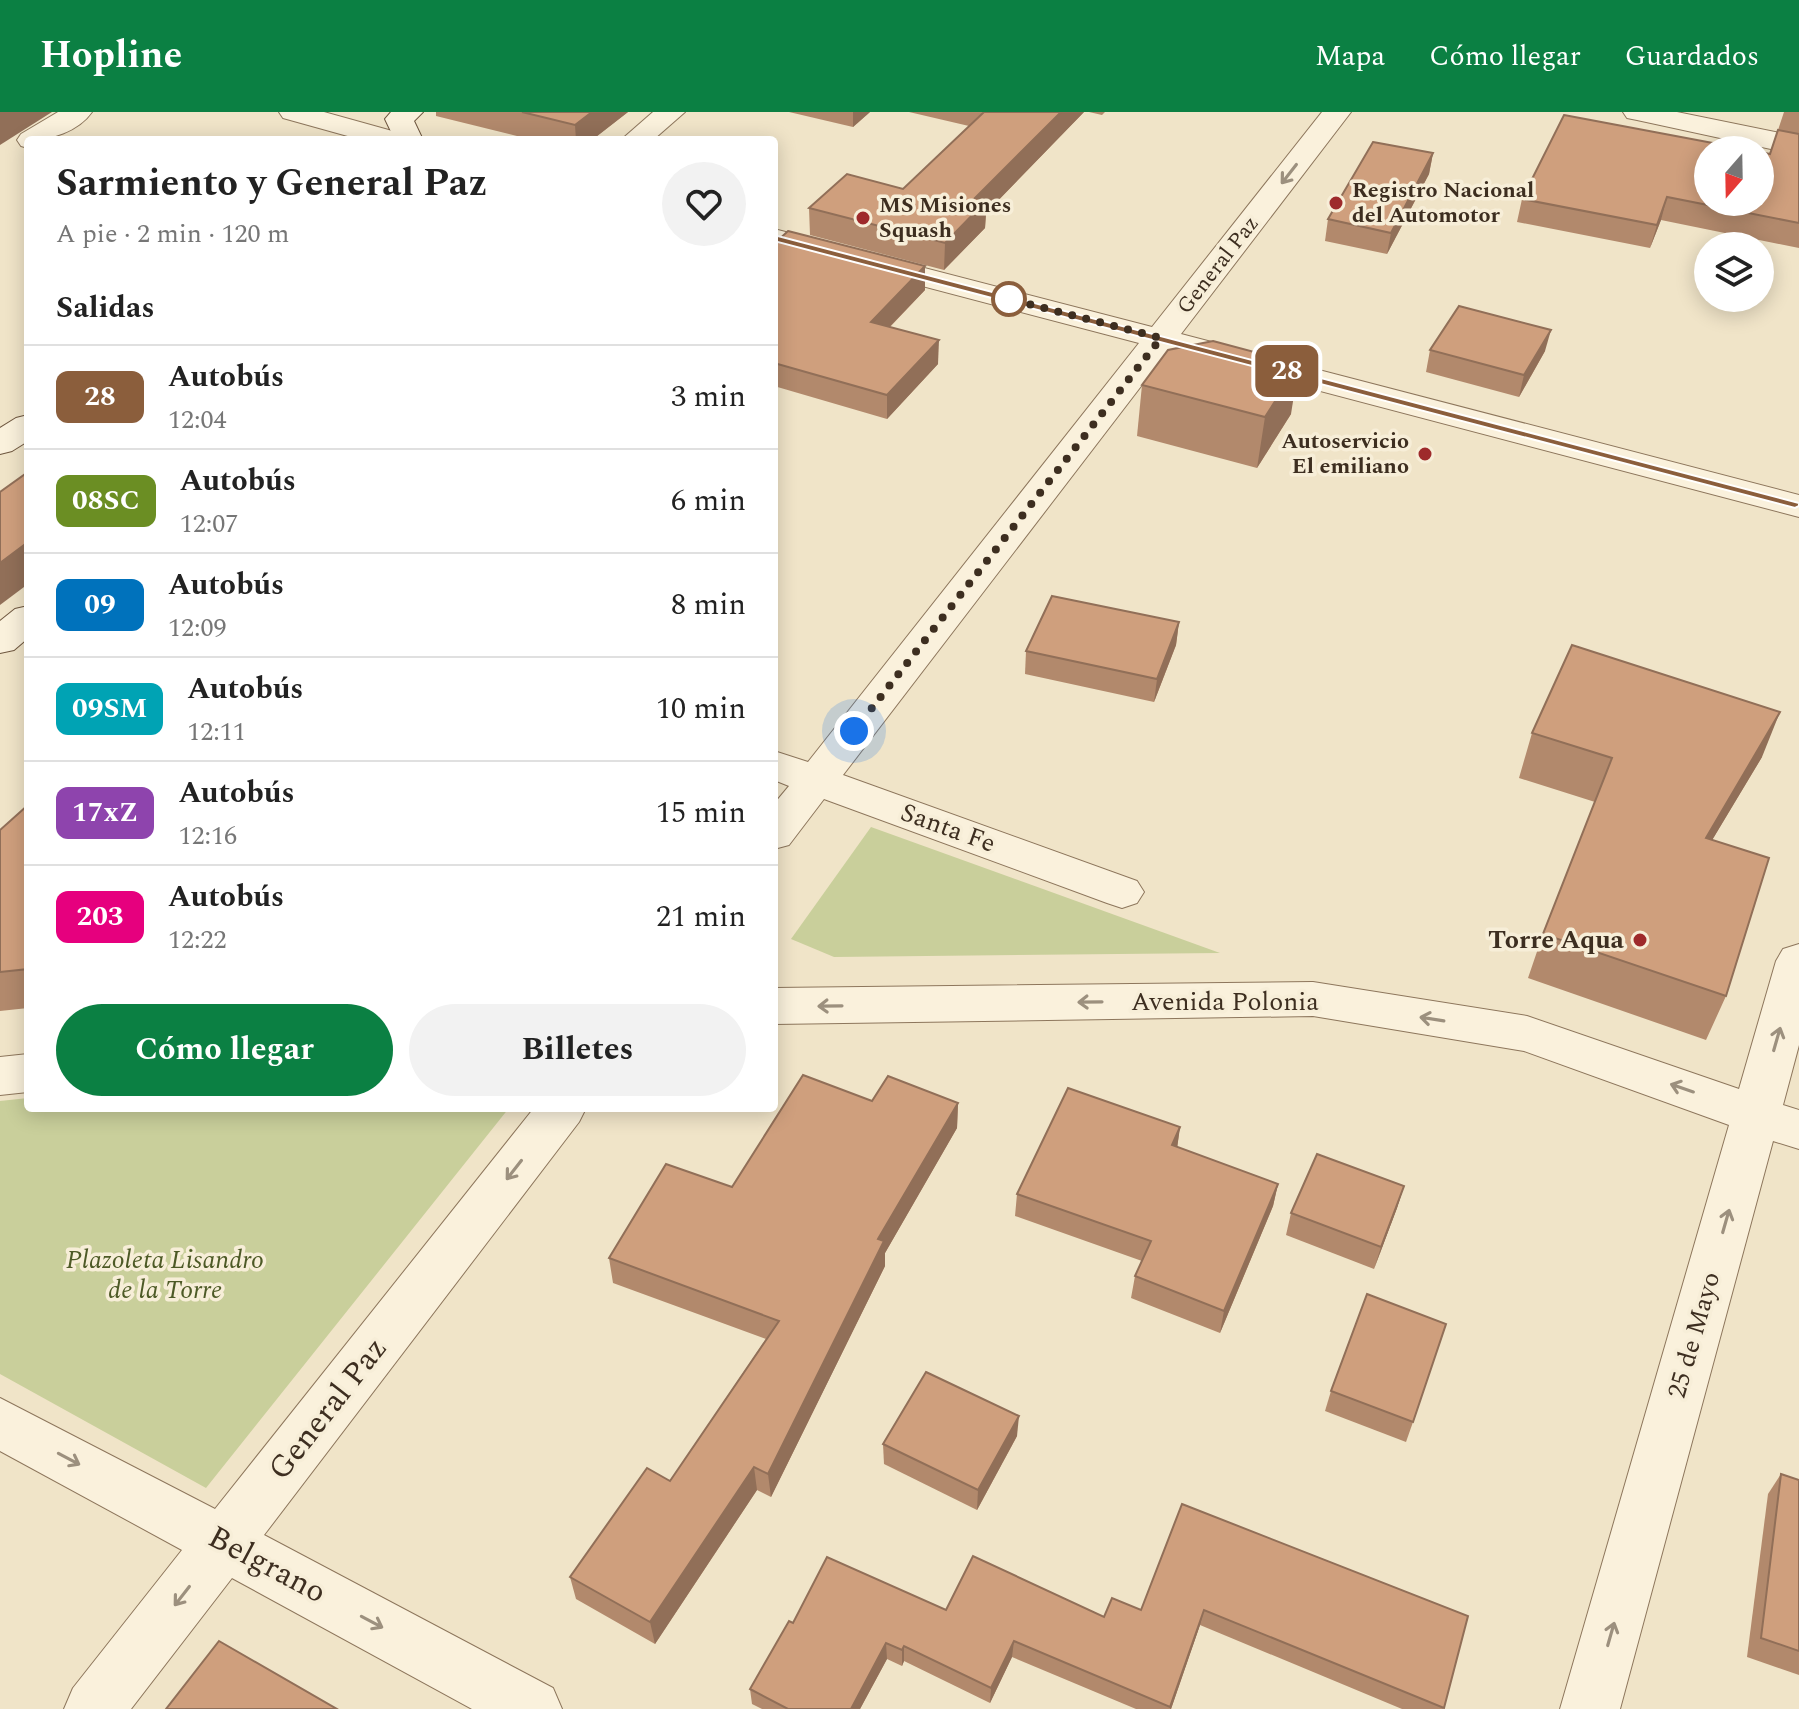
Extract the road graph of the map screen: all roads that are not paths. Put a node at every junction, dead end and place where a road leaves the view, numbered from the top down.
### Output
1 (78, 112) edge
2 (293, 112) edge
3 (409, 112) edge
4 (671, 112) edge
5 (1337, 112) edge
6 (1637, 112) edge
7 (38, 136) edge
8 (379, 136) edge
9 (407, 136) edge
10 (640, 136) edge
11 (1799, 146) edge
12 (778, 239) edge
13 (1161, 338) junction
14 (24, 428) edge
15 (0, 444) edge
16 (1799, 506) edge
17 (24, 621) edge
18 (0, 641) edge
19 (778, 766) edge
20 (816, 780) junction
21 (778, 829) edge
22 (1122, 892) dead end
23 (1799, 961) edge
24 (778, 1006) edge
25 (24, 1073) edge
26 (0, 1076) edge
27 (559, 1112) edge
28 (1777, 1122) edge
29 (0, 1423) edge
30 (224, 1542) junction
31 (94, 1709) edge
32 (532, 1709) edge
33 (1590, 1709) edge

1 - 7 street
2 - 8 street
3 - 9 street
4 - 10 street
5 -> 13 street, General Paz
6 - 11 street
12 - 13 street
13 - 16 street
13 - 20 street, General Paz
14 - 15 street
17 - 18 street
19 - 20 street, Santa Fe
20 - 21 street, General Paz
20 - 22 street, Santa Fe
28 -> 23 street, 25 de Mayo
28 -> 24 street, Avenida Polonia
25 - 26 street
27 -> 30 street, General Paz
33 -> 28 street, 25 de Mayo
29 -> 30 street, Belgrano
30 -> 31 street, General Paz
30 -> 32 street, Belgrano

